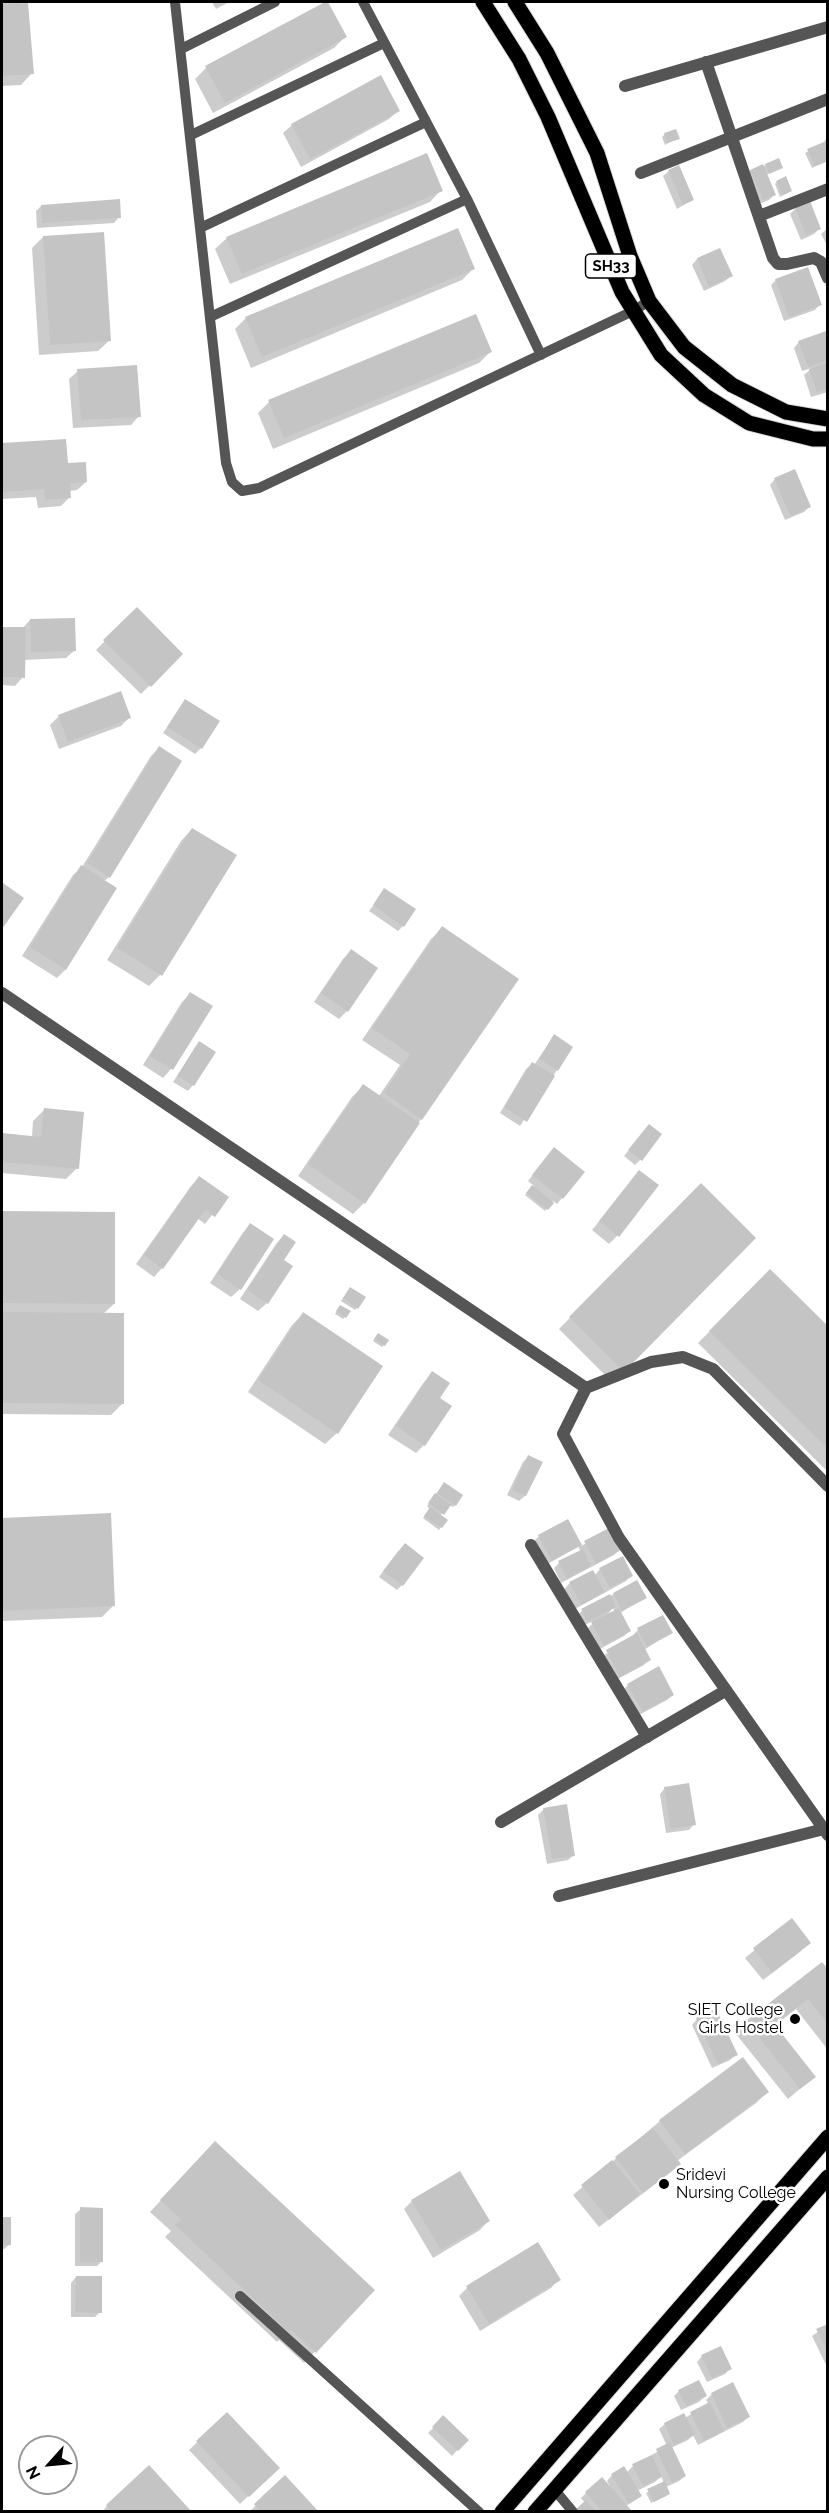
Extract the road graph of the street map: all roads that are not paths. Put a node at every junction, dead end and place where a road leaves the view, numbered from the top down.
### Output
1 (175, 2) edge
2 (274, 2) edge
3 (363, 2) edge
4 (483, 2) edge
5 (515, 2) edge
6 (828, 27) edge
7 (384, 43) junction
8 (181, 49) junction
9 (706, 62) junction
10 (625, 86) dead end
11 (828, 99) edge
12 (426, 122) junction
13 (190, 135) junction
14 (732, 135) junction
15 (641, 173) dead end
16 (828, 189) edge
17 (467, 199) junction
18 (759, 216) junction
19 (200, 228) junction
20 (828, 278) edge
21 (650, 301) junction
22 (633, 311) junction
23 (210, 317) junction
24 (541, 355) junction
25 (828, 420) edge
26 (828, 439) edge
27 (2, 993) edge
28 (586, 1388) junction
29 (828, 1486) edge
30 (531, 1545) dead end
31 (725, 1691) junction
32 (647, 1737) junction
33 (501, 1822) dead end
34 (826, 1832) edge
35 (559, 1896) dead end
36 (828, 2137) edge
37 (828, 2177) edge
38 (240, 2296) dead end
39 (526, 2484) junction
40 (550, 2494) junction
41 (479, 2511) edge
42 (502, 2511) edge
43 (535, 2511) edge
44 (573, 2511) edge

1 - 8 lane
2 - 8 lane
3 - 7 lane
4 - 22 main road, SH33
5 - 21 main road, SH33
6 - 9 street
7 - 12 lane
7 - 13 lane
8 - 13 lane
9 - 10 street
9 - 14 street
11 - 14 street
12 - 17 lane
12 - 19 lane
13 - 19 lane
14 - 15 street
14 - 18 street
16 - 18 street
17 - 23 lane
17 - 24 lane
18 - 20 street
19 - 23 lane
21 - 22 lane
21 - 25 main road, SH33
22 - 24 lane
22 - 26 main road, SH33
23 - 24 lane
27 - 28 street
28 - 29 street
28 - 31 street
30 - 32 street
31 - 32 street
31 - 34 street
32 - 33 street
34 - 35 street
36 - 39 main road
37 - 40 main road
38 - 41 lane
39 - 40 main road
39 - 42 main road
40 - 43 main road
40 - 44 lane

